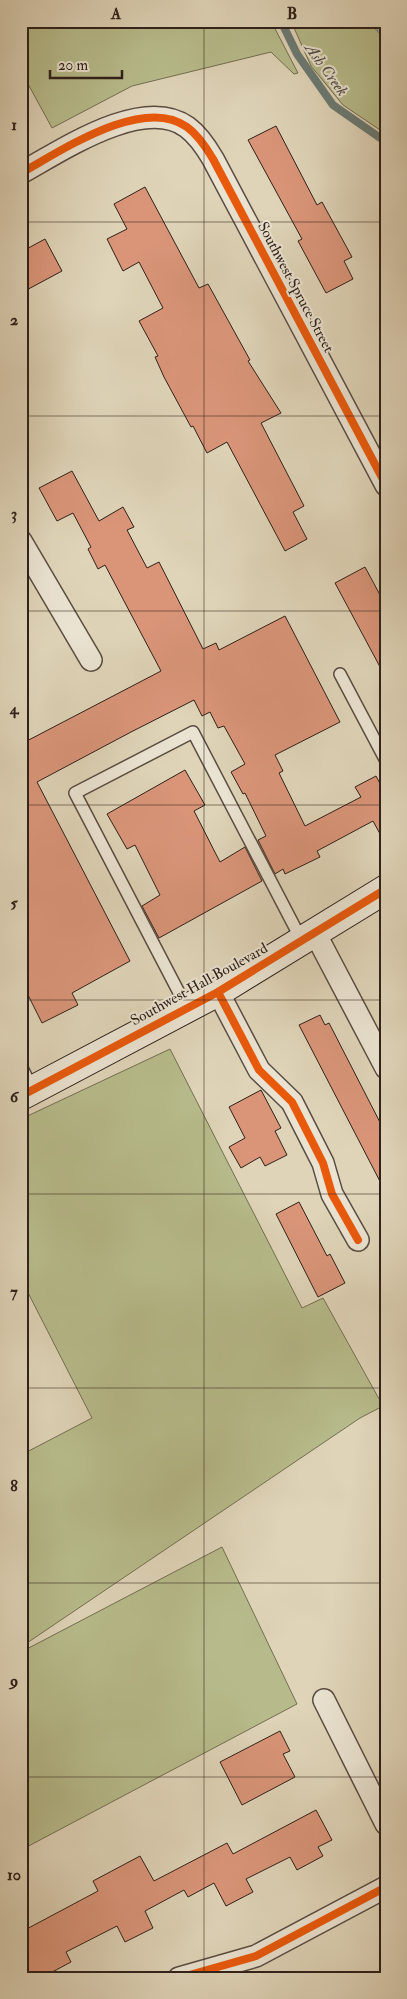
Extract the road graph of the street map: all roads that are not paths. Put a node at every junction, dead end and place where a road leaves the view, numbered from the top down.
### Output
1 (21, 173) edge
2 (386, 484) edge
3 (21, 542) edge
4 (91, 660) dead end
5 (340, 674) dead end
6 (386, 761) edge
7 (386, 889) edge
8 (308, 937) junction
9 (218, 992) junction
10 (187, 1008) junction
11 (386, 1068) edge
12 (25, 1084) edge
13 (358, 1240) dead end
14 (324, 1700) dead end
15 (386, 1824) edge
16 (386, 1887) edge
17 (179, 1978) edge

1 - 2 street, Southwest Spruce Street
3 - 4 street
5 - 6 lane
7 - 8 main road, Southwest Hall Boulevard
8 - 9 main road, Southwest Hall Boulevard
8 - 10 lane
8 - 11 street
9 - 10 main road, Southwest Hall Boulevard
9 - 13 street
10 - 12 main road, Southwest Hall Boulevard
14 - 15 street
16 - 17 street

